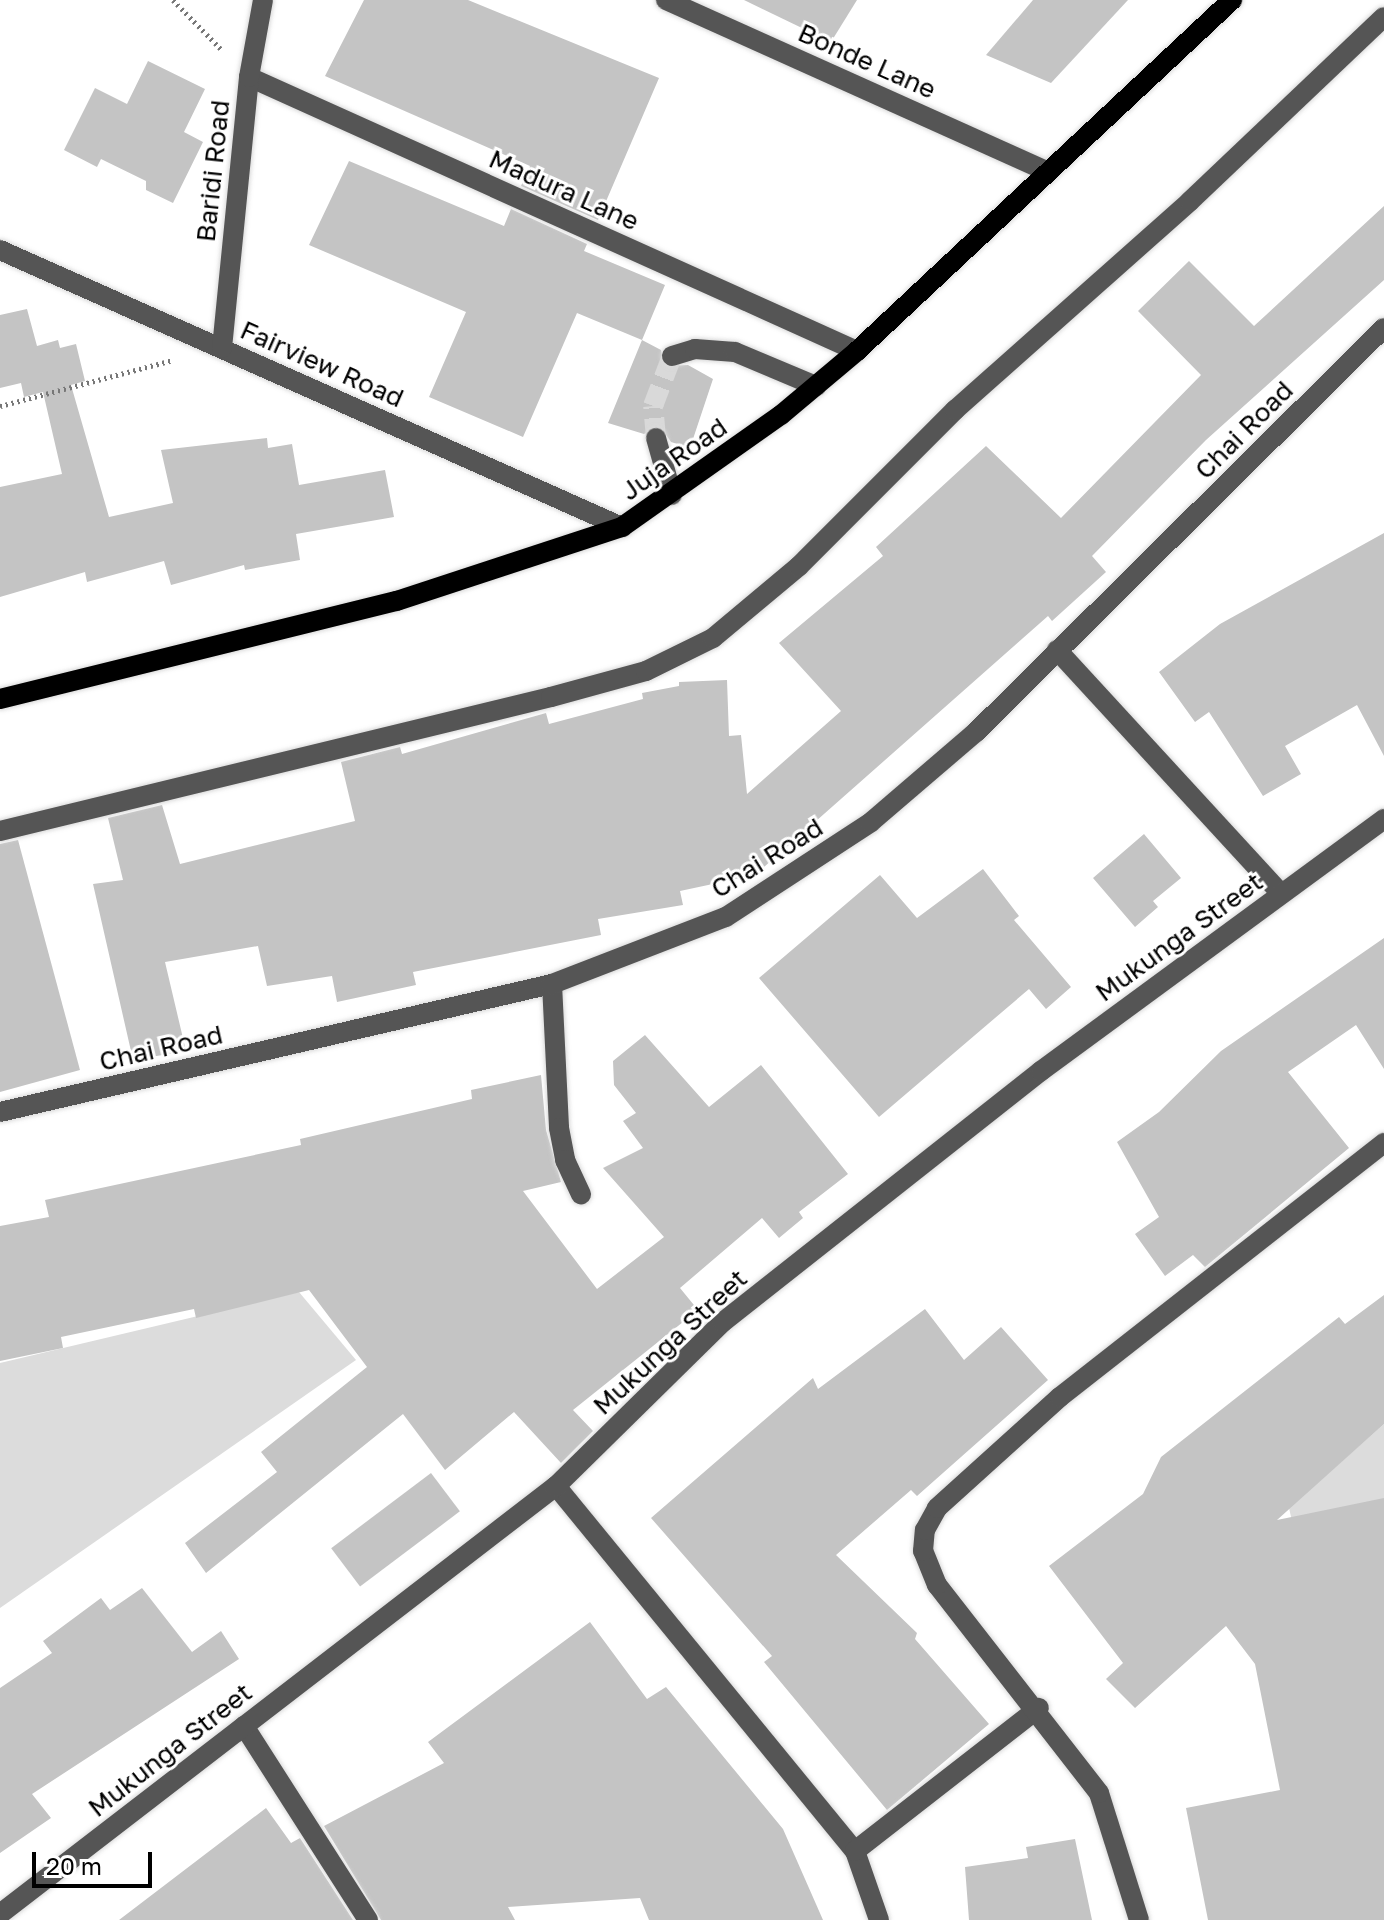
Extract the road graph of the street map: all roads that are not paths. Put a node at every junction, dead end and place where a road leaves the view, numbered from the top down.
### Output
1 (263, 0) edge
2 (666, 0) edge
3 (1232, 0) edge
4 (1384, 17) edge
5 (249, 77) junction
6 (1046, 171) junction
7 (0, 250) edge
8 (1384, 328) edge
9 (222, 348) junction
10 (857, 351) junction
11 (672, 356) dead end
12 (816, 386) junction
13 (656, 438) tunnel mouth
14 (672, 495) junction
15 (622, 527) junction
16 (1057, 650) junction
17 (0, 699) edge
18 (1384, 819) edge
19 (0, 831) edge
20 (1281, 894) junction
21 (552, 984) junction
22 (0, 1112) edge
23 (1384, 1143) edge
24 (581, 1195) dead end
25 (556, 1486) junction
26 (1039, 1708) junction
27 (244, 1726) junction
28 (855, 1851) junction
29 (0, 1914) edge
30 (368, 1920) edge
31 (879, 1920) edge
32 (1139, 1920) edge

1 - 5 street, Baridi Road
2 - 6 street, Bonde Lane
3 - 6 main road, Juja Road
4 - 19 street
5 - 9 street, Baridi Road
5 - 10 street, Madura Lane
6 - 10 main road, Juja Road
7 - 9 street, Fairview Road
8 - 16 street, Chai Road
9 - 15 street, Fairview Road
10 - 12 main road, Juja Road
11 - 12 street
12 - 14 main road, Juja Road
13 - 14 street
14 - 15 main road, Juja Road
15 - 17 main road, Juja Road
16 - 20 street
16 - 21 street, Chai Road
18 - 20 street, Mukunga Street
20 - 25 street, Mukunga Street
21 - 22 street, Chai Road
21 - 24 street
23 - 26 street
25 - 27 street, Mukunga Street
25 - 28 street
26 - 28 street
26 - 32 street
27 - 29 street, Mukunga Street
27 - 30 street
28 - 31 street

